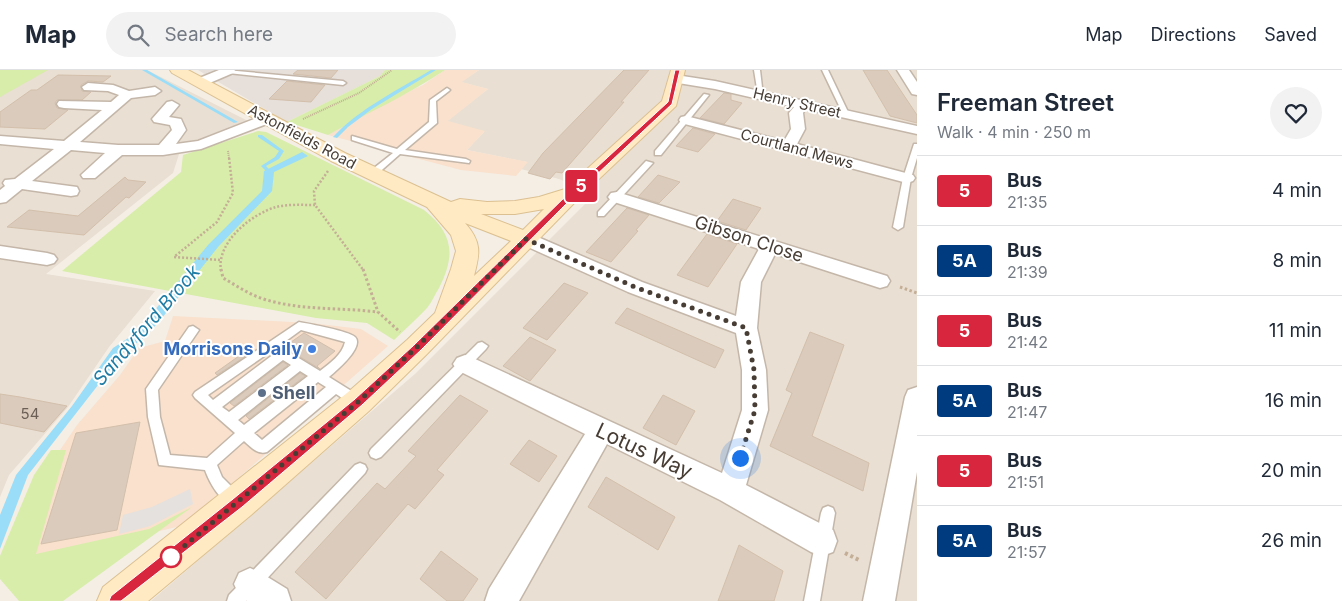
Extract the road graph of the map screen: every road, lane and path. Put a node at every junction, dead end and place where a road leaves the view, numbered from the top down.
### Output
1 (177, 70) edge
2 (228, 70) edge
3 (392, 70) edge
4 (757, 70) edge
5 (824, 70) edge
6 (903, 70) edge
7 (677, 74) edge
8 (201, 82) junction
9 (343, 84) dead end
10 (88, 87) dead end
11 (447, 90) dead end
12 (155, 91) dead end
13 (917, 91) edge
14 (126, 95) junction
15 (706, 95) dead end
16 (761, 95) junction
17 (64, 104) dead end
18 (802, 104) junction
19 (172, 105) dead end
20 (114, 106) junction
21 (846, 114) junction
22 (267, 119) junction
23 (686, 120) junction
24 (285, 128) junction
25 (917, 130) edge
26 (355, 138) dead end
27 (0, 140) edge
28 (215, 140) junction
29 (18, 142) junction
30 (67, 146) junction
31 (917, 146) edge
32 (788, 147) junction
33 (118, 150) junction
34 (163, 150) junction
35 (399, 152) junction
36 (658, 153) dead end
37 (0, 154) edge
38 (338, 157) junction
39 (466, 162) dead end
40 (649, 163) dead end
41 (372, 174) junction
42 (89, 175) dead end
43 (908, 178) junction
44 (0, 181) edge
45 (20, 184) junction
46 (71, 191) dead end
47 (574, 192) junction
48 (618, 197) junction
49 (0, 198) edge
50 (429, 201) junction
51 (315, 205) junction
52 (601, 214) dead end
53 (898, 227) dead end
54 (526, 239) junction
55 (770, 245) junction
56 (0, 252) edge
57 (47, 260) dead end
58 (220, 260) junction
59 (880, 281) dead end
60 (378, 312) junction
61 (447, 317) junction
62 (746, 328) junction
63 (193, 330) dead end
64 (270, 346) junction
65 (417, 347) junction
66 (283, 354) junction
67 (473, 355) joint
68 (299, 365) junction
69 (318, 377) junction
70 (346, 394) junction
71 (917, 397) edge
72 (213, 407) junction
73 (228, 420) junction
74 (601, 430) junction
75 (244, 433) junction
76 (376, 453) dead end
77 (210, 464) junction
78 (360, 469) dead end
79 (730, 491) junction
80 (238, 503) junction
81 (828, 513) dead end
82 (822, 541) junction
83 (884, 573) junction
84 (253, 595) edge
85 (116, 601) edge
86 (501, 601) edge
87 (812, 601) edge
88 (880, 601) edge

1 - 8 street, Astonfields Road
2 - 8 street
2 - 9 lane
3 - 24 path
4 - 16 lane
5 - 21 lane
6 - 13 street
7 - 16 street, Henry Street
7 - 47 street
8 - 22 street, Astonfields Road
10 - 14 street
11 - 35 lane
12 - 14 street
14 - 20 street
15 - 23 lane
16 - 18 street, Henry Street
17 - 20 street
18 - 21 street, Henry Street
18 - 32 street
19 - 34 street
20 - 30 street
21 - 25 street, Henry Street
22 - 24 street, Astonfields Road
22 - 28 street
23 - 32 street, Courtland Mews
23 - 36 lane
24 - 38 street, Astonfields Road
26 - 35 lane
27 - 29 street
28 - 34 street
28 - 58 path
29 - 30 street
29 - 37 street
30 - 33 street
30 - 45 street
31 - 43 lane
32 - 43 street, Courtland Mews
33 - 34 street
33 - 42 street
35 - 39 lane
35 - 41 lane
38 - 41 street, Astonfields Road
38 - 51 path
40 - 48 lane
41 - 50 street, Astonfields Road
43 - 53 lane
44 - 45 street
45 - 46 street
45 - 49 street
47 - 50 street, Astonfields Road
47 - 54 street
48 - 52 lane
48 - 55 street, Gibson Close
50 - 54 street, Astonfields Road
50 - 61 street, Astonfields Road
51 - 58 path
51 - 60 path
54 - 61 street
54 - 62 street
55 - 59 street, Gibson Close
55 - 62 street
56 - 57 street
58 - 60 path
60 - 65 path
61 - 65 street
62 - 79 street
63 - 77 lane
64 - 66 lane
64 - 69 lane
64 - 72 lane
65 - 70 street
66 - 68 lane
66 - 72 lane
67 - 74 street, Lotus Way
67 - 76 lane
68 - 69 lane
68 - 73 lane
69 - 70 lane
69 - 75 lane
70 - 75 lane
70 - 80 street
71 - 83 street
72 - 73 lane
73 - 75 lane
74 - 79 street, Lotus Way
74 - 86 street
75 - 77 lane
77 - 80 lane
78 - 84 lane
79 - 82 street, Lotus Way
80 - 85 street
81 - 82 lane
82 - 83 path
82 - 87 lane
83 - 88 street

